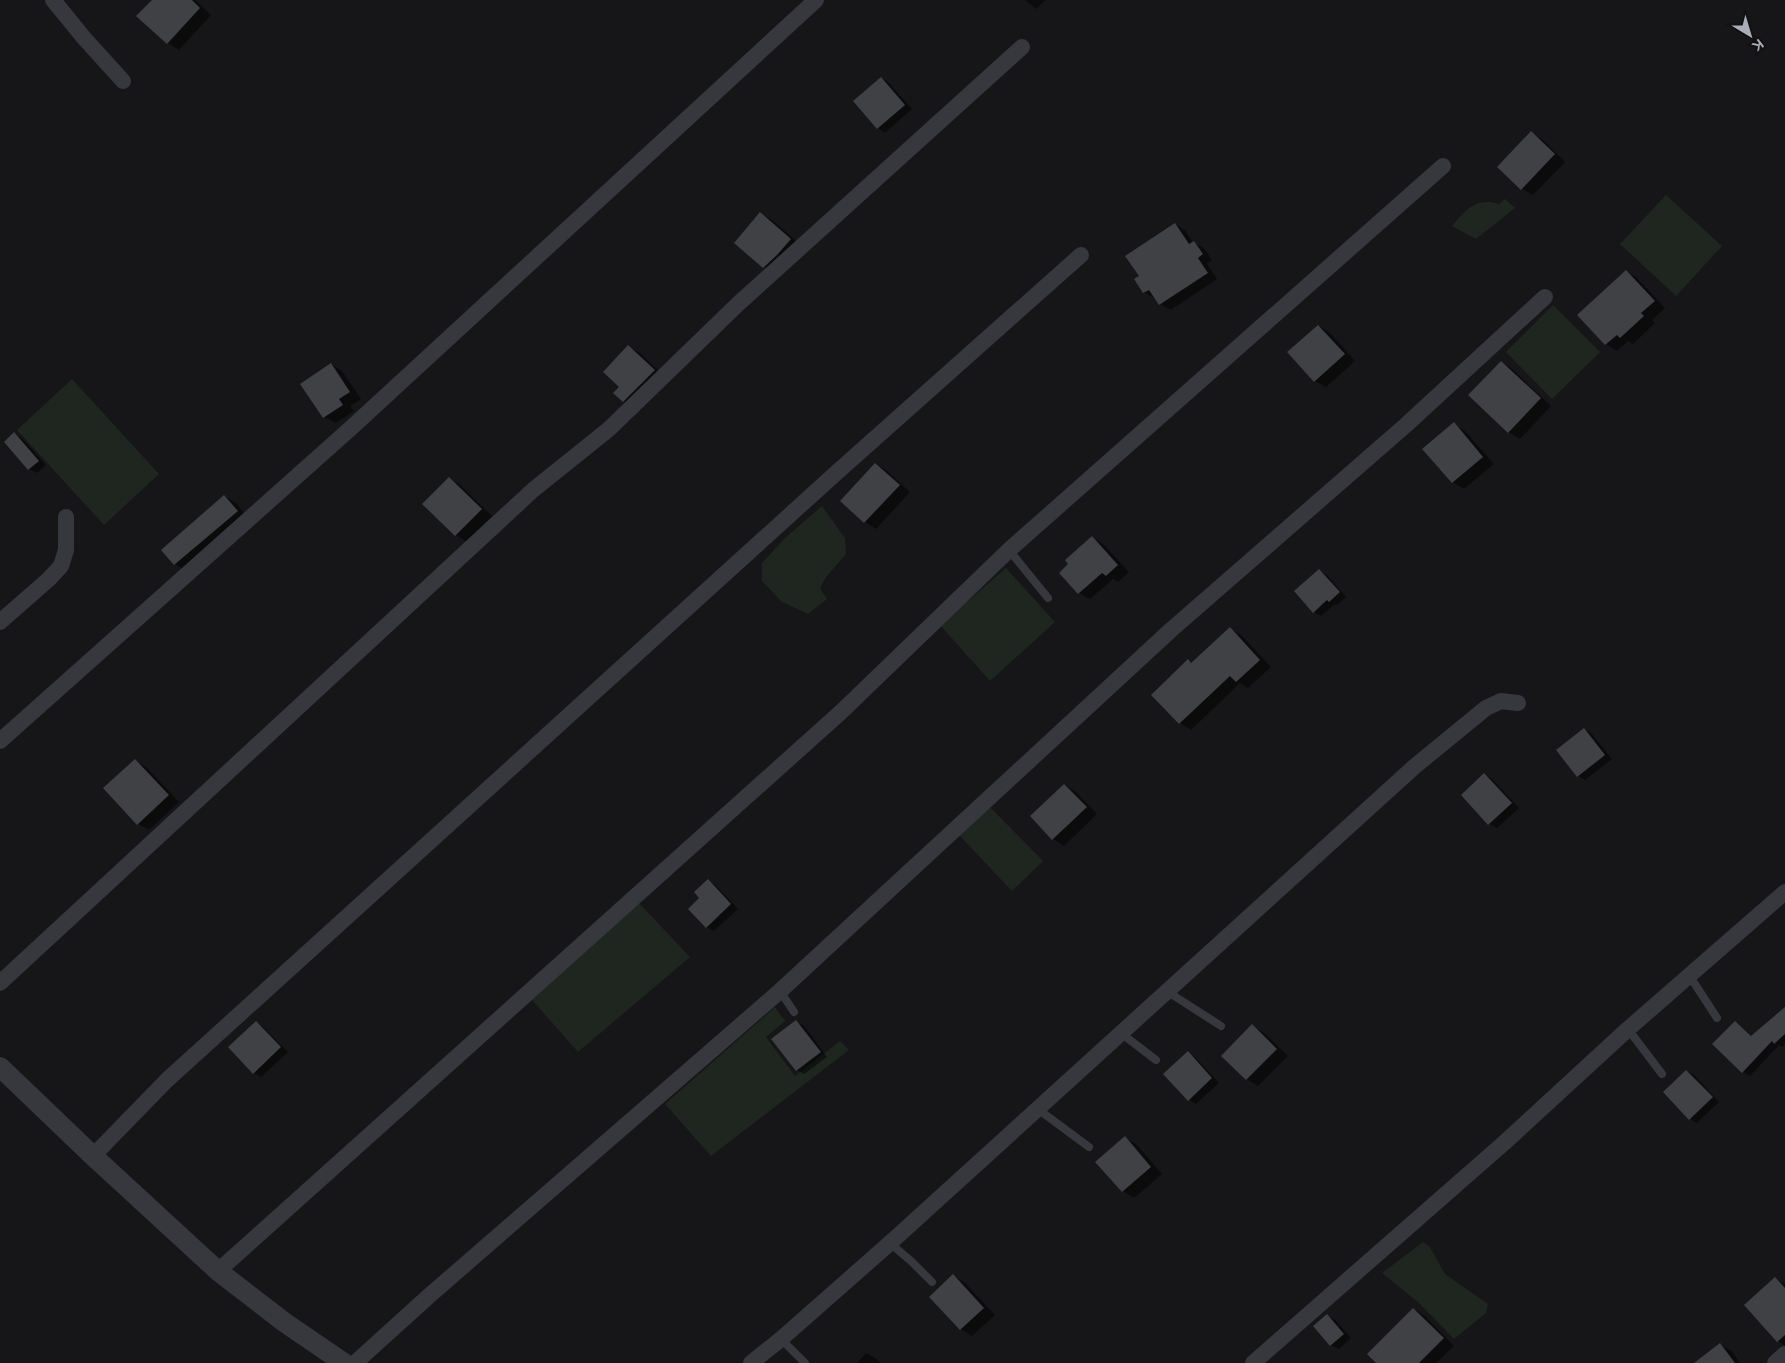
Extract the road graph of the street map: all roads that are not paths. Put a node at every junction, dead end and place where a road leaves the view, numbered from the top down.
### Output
1 (53, 0) edge
2 (816, 0) edge
3 (1022, 47) dead end
4 (124, 81) dead end
5 (1443, 166) dead end
6 (1081, 255) dead end
7 (1545, 296) dead end
8 (66, 517) dead end
9 (1009, 550) junction
10 (1048, 598) dead end
11 (0, 622) edge
12 (1518, 702) dead end
13 (0, 741) edge
14 (1785, 892) edge
15 (1689, 975) junction
16 (0, 983) edge
17 (780, 991) junction
18 (1168, 992) junction
19 (794, 1012) dead end
20 (1717, 1018) dead end
21 (1221, 1026) dead end
22 (1628, 1029) junction
23 (1122, 1034) junction
24 (1156, 1060) dead end
25 (0, 1067) edge
26 (1662, 1074) dead end
27 (1039, 1110) junction
28 (1089, 1148) dead end
29 (93, 1156) junction
30 (890, 1244) junction
31 (218, 1271) junction
32 (932, 1282) dead end
33 (780, 1339) junction
34 (1785, 1354) edge
35 (344, 1363) edge
36 (355, 1363) edge
37 (750, 1363) edge
38 (805, 1363) edge
39 (1252, 1363) edge
40 (1775, 1363) edge

1 - 4 street
2 - 13 street
3 - 16 street
5 - 9 street
6 - 29 street
7 - 17 street
8 - 11 street
9 - 10 lane
9 - 31 street
12 - 18 street
14 - 15 street
15 - 20 lane
15 - 22 street
17 - 19 lane
17 - 36 street
18 - 21 lane
18 - 23 street
22 - 26 lane
22 - 39 street
23 - 24 lane
23 - 27 street
25 - 29 street
27 - 28 lane
27 - 30 street
29 - 31 street
30 - 32 lane
30 - 33 street
31 - 35 street
33 - 37 street
33 - 38 lane
34 - 40 street

